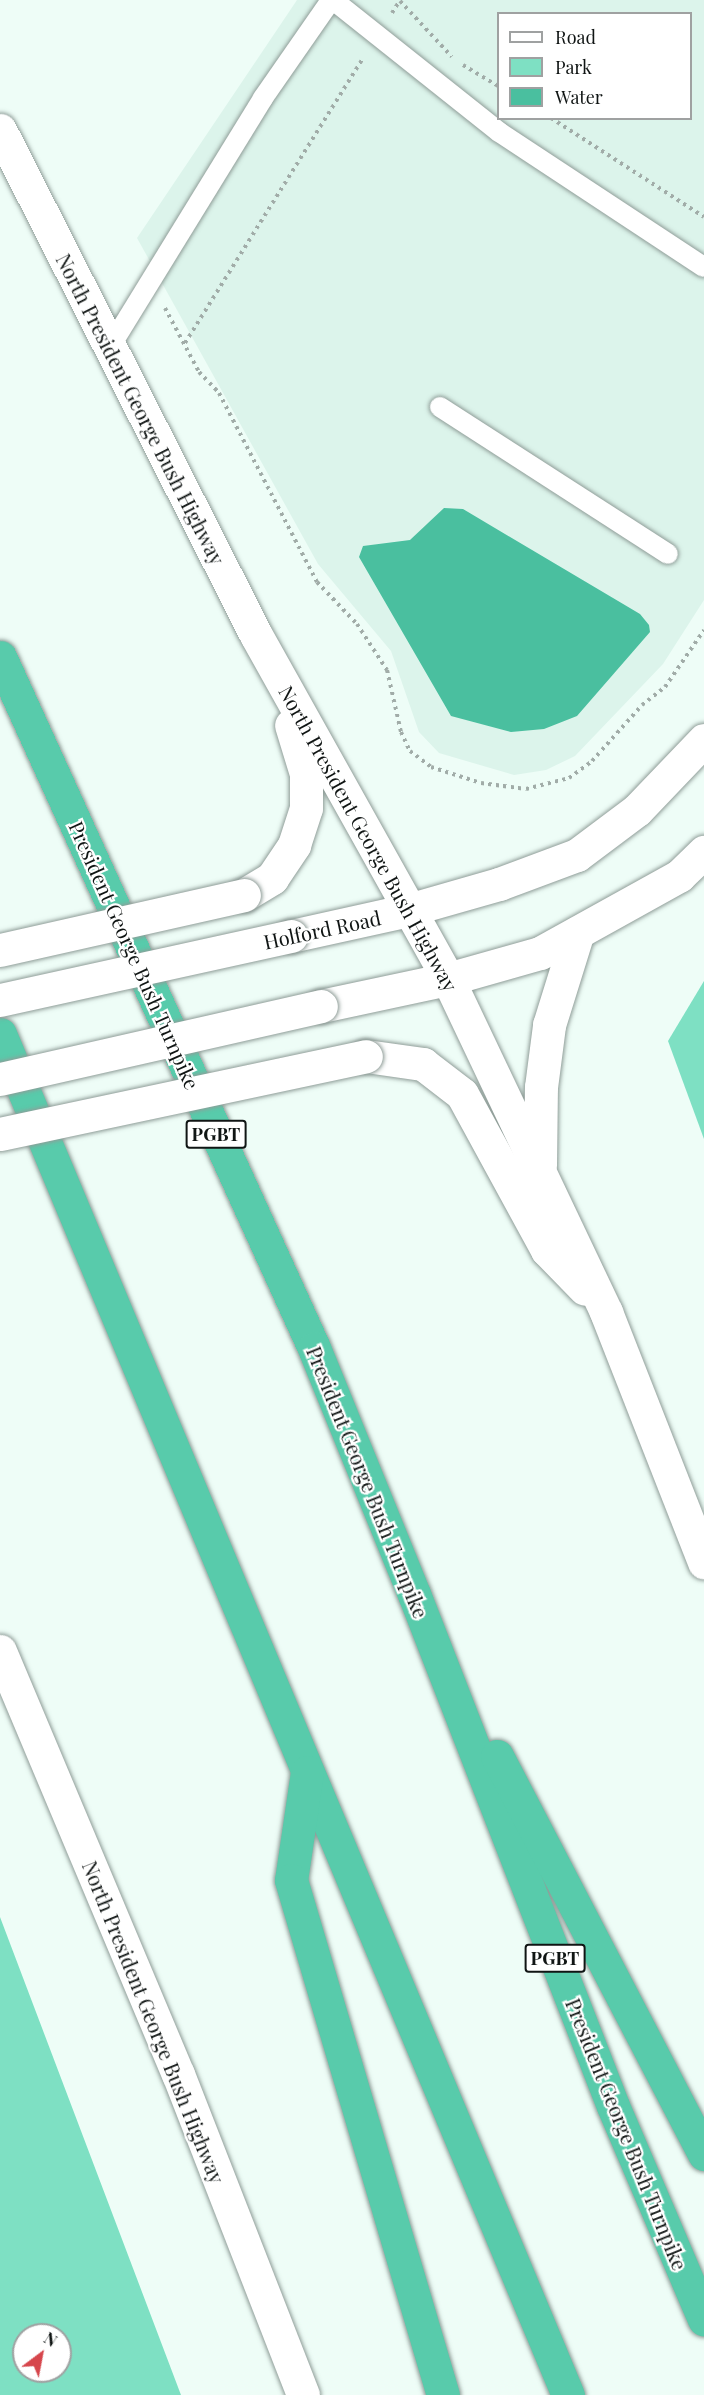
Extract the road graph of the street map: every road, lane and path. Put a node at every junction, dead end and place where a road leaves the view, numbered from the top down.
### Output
1 (332, 0) edge
2 (400, 0) edge
3 (391, 14) dead end
4 (361, 62) dead end
5 (497, 85) edge
6 (554, 120) edge
7 (0, 130) edge
8 (704, 217) edge
9 (704, 267) edge
10 (167, 311) dead end
11 (184, 344) junction
12 (110, 347) junction
13 (440, 407) dead end
14 (668, 554) dead end
15 (704, 630) edge
16 (0, 642) edge
17 (272, 661) junction
18 (4, 668) edge
19 (704, 740) edge
20 (704, 852) edge
21 (408, 910) junction
22 (578, 932) junction
23 (0, 950) edge
24 (448, 979) junction
25 (0, 1000) edge
26 (0, 1034) edge
27 (0, 1079) edge
28 (0, 1134) edge
29 (540, 1173) junction
30 (606, 1312) junction
31 (704, 1562) edge
32 (414, 1594) junction
33 (0, 1651) edge
34 (307, 1770) junction
35 (704, 2154) edge
36 (704, 2319) edge
37 (303, 2395) edge
38 (443, 2395) edge
39 (568, 2395) edge

1 - 9 lane
1 - 12 lane
2 - 3 path
2 - 5 path
4 - 11 path
6 - 8 path
7 - 12 main road, North President George Bush Highway
10 - 11 path
11 - 15 path
12 - 17 main road, North President George Bush Highway
13 - 14 lane
16 - 18 highway, President George Bush Turnpike
17 - 21 main road, North President George Bush Highway
17 - 23 main road, bridge
18 - 32 highway, President George Bush Turnpike / PGBT
19 - 21 main road, Holford Road
20 - 22 main road
21 - 24 main road, North President George Bush Highway
21 - 25 main road, Holford Road, bridge
22 - 24 main road
22 - 29 main road
24 - 27 main road, bridge
24 - 29 main road, North President George Bush Highway
26 - 34 highway
28 - 30 main road, bridge
29 - 30 main road, North President George Bush Highway
30 - 31 main road, North President George Bush Highway
32 - 35 highway
32 - 36 highway, President George Bush Turnpike / PGBT
33 - 37 main road, North President George Bush Highway
34 - 38 highway
34 - 39 highway

